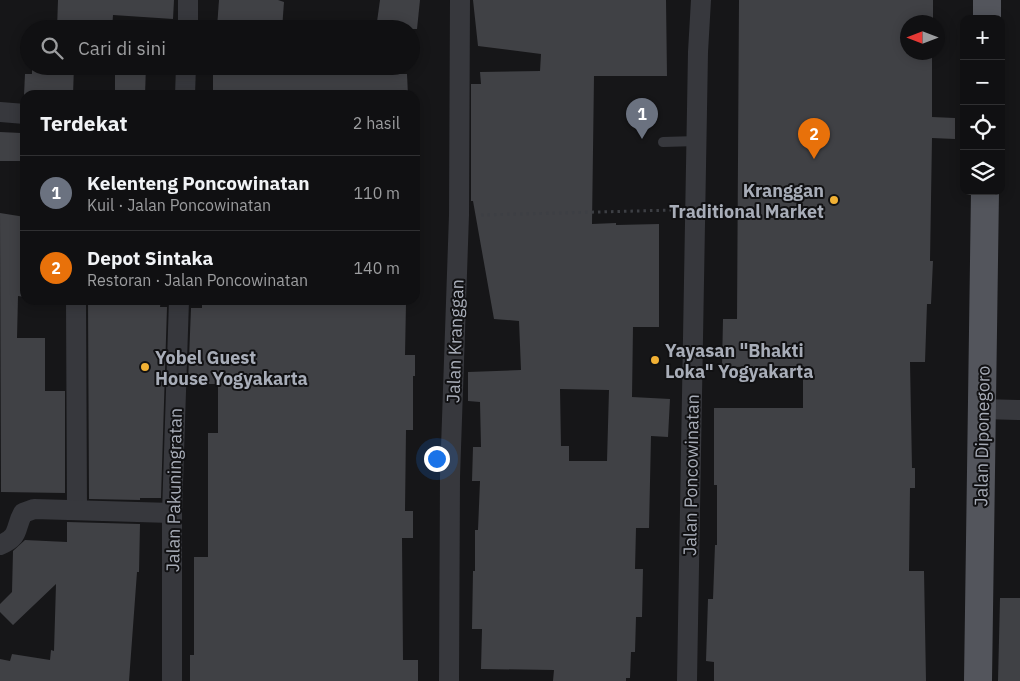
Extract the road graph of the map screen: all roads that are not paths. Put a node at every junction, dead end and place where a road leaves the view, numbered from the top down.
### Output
1 (188, 0) edge
2 (460, 0) edge
3 (701, 0) edge
4 (987, 0) edge
5 (987, 15) edge
6 (188, 20) edge
7 (186, 75) edge
8 (185, 90) edge
9 (0, 112) edge
10 (20, 114) edge
11 (697, 141) junction
12 (663, 142) dead end
13 (985, 195) edge
14 (76, 305) edge
15 (179, 305) edge
16 (982, 410) junction
17 (1020, 410) edge
18 (77, 510) junction
19 (172, 513) junction
20 (0, 545) edge
21 (172, 681) edge
22 (449, 681) edge
23 (687, 681) edge
24 (978, 681) edge

1 - 6 street
2 - 22 street, Jalan Kranggan
3 - 11 street, Jalan Poncowinatan
4 - 5 main road
7 - 8 street
9 - 10 street
11 - 12 lane
11 - 23 street, Jalan Poncowinatan
13 - 16 main road, Jalan Diponegoro
14 - 18 street
15 - 19 street, Jalan Pakuningratan
16 - 17 street
16 - 24 main road, Jalan Diponegoro
18 - 19 street
18 - 20 street
19 - 21 street, Jalan Pakuningratan

